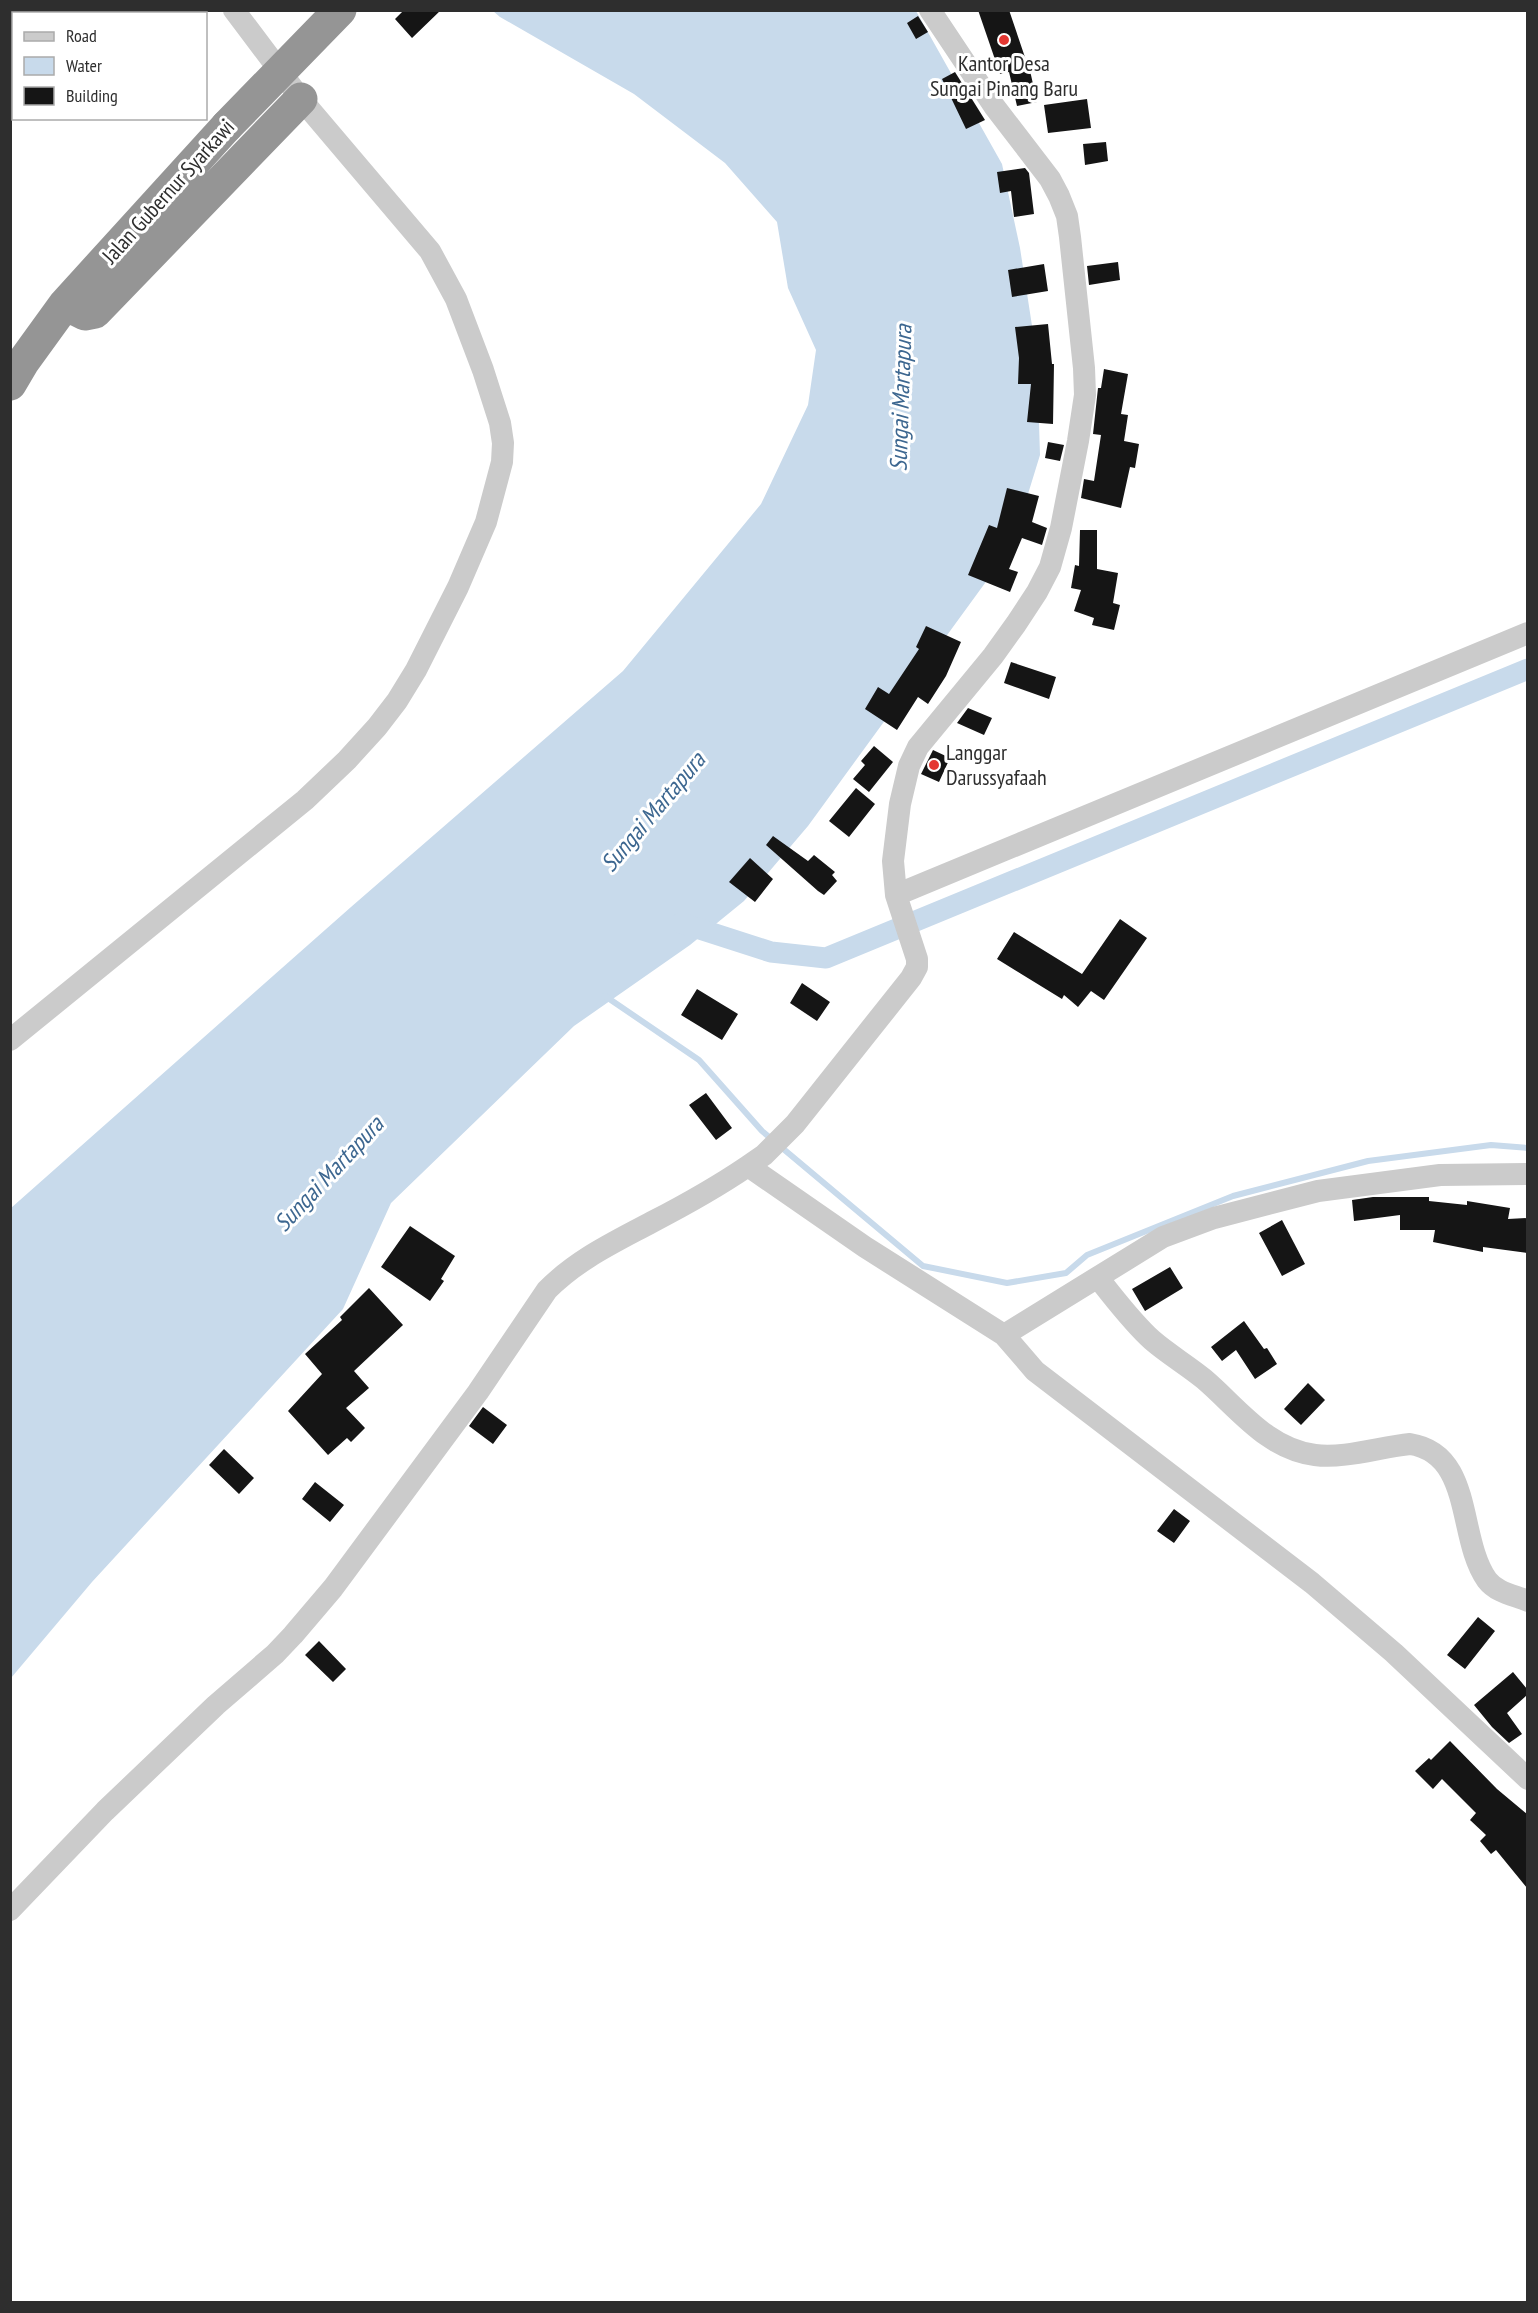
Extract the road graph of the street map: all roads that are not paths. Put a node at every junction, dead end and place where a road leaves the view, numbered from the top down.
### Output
1 (234, 10) edge
2 (340, 10) edge
3 (930, 10) edge
4 (301, 99) junction
5 (65, 304) junction
6 (10, 384) edge
7 (1527, 633) edge
8 (898, 899) junction
9 (10, 1040) edge
10 (756, 1161) junction
11 (1527, 1174) edge
12 (1095, 1280) junction
13 (1004, 1335) junction
14 (1527, 1601) edge
15 (1527, 1779) edge
16 (10, 1910) edge

1 - 4 street
2 - 5 highway, Jalan Gubernur Syarkawi, bridge
3 - 8 street
4 - 5 highway
4 - 9 street
5 - 6 highway, Jalan Gubernur Syarkawi
7 - 8 street
8 - 10 street
10 - 13 street
10 - 16 street
11 - 12 street
12 - 13 street
12 - 14 street
13 - 15 street

